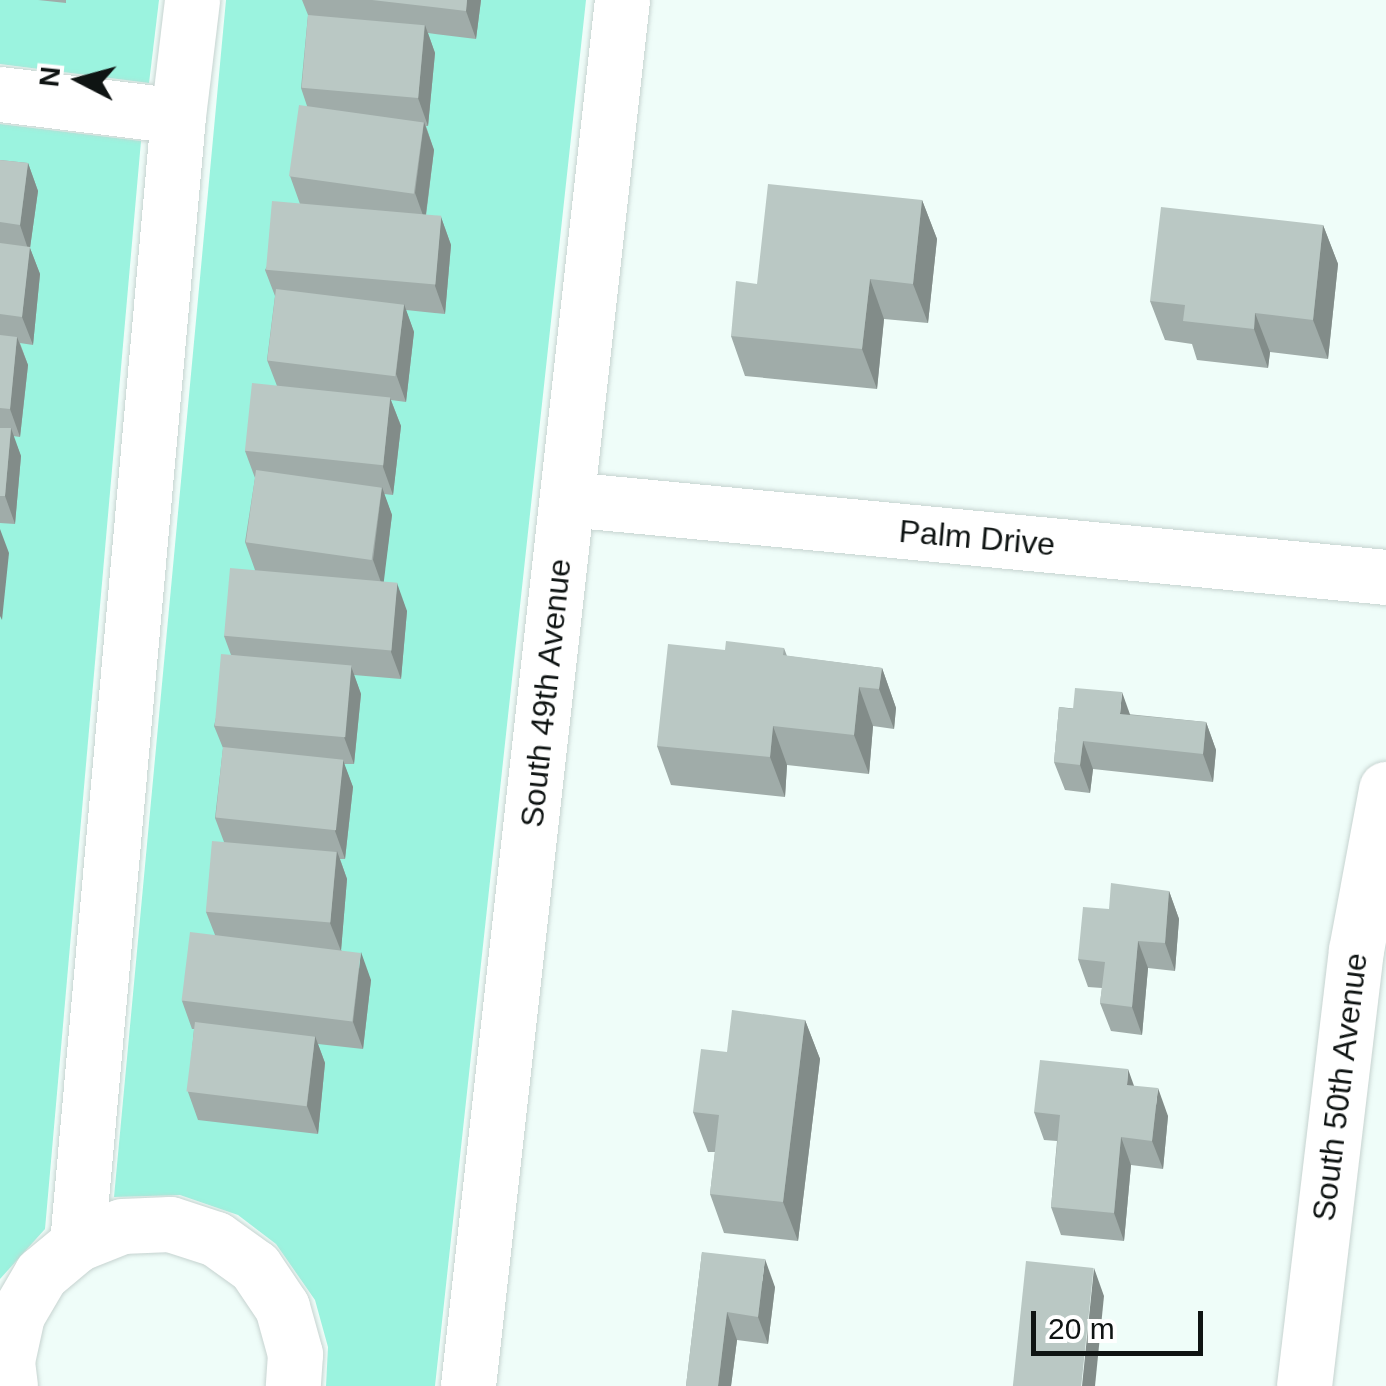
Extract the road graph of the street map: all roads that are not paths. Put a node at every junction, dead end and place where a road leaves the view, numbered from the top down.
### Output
1 (192, 0) edge
2 (622, 0) edge
3 (0, 94) edge
4 (178, 116) junction
5 (567, 499) junction
6 (1386, 577) edge
7 (1386, 789) edge
8 (77, 1244) junction
9 (10, 1386) edge
10 (293, 1386) edge
11 (468, 1386) edge
12 (1304, 1386) edge

1 - 4 street
2 - 5 street, South 49th Avenue
3 - 4 street
4 - 8 street
5 - 6 street, Palm Drive
5 - 11 street, South 49th Avenue
7 - 12 street, South 50th Avenue
8 - 9 street
8 - 10 street

